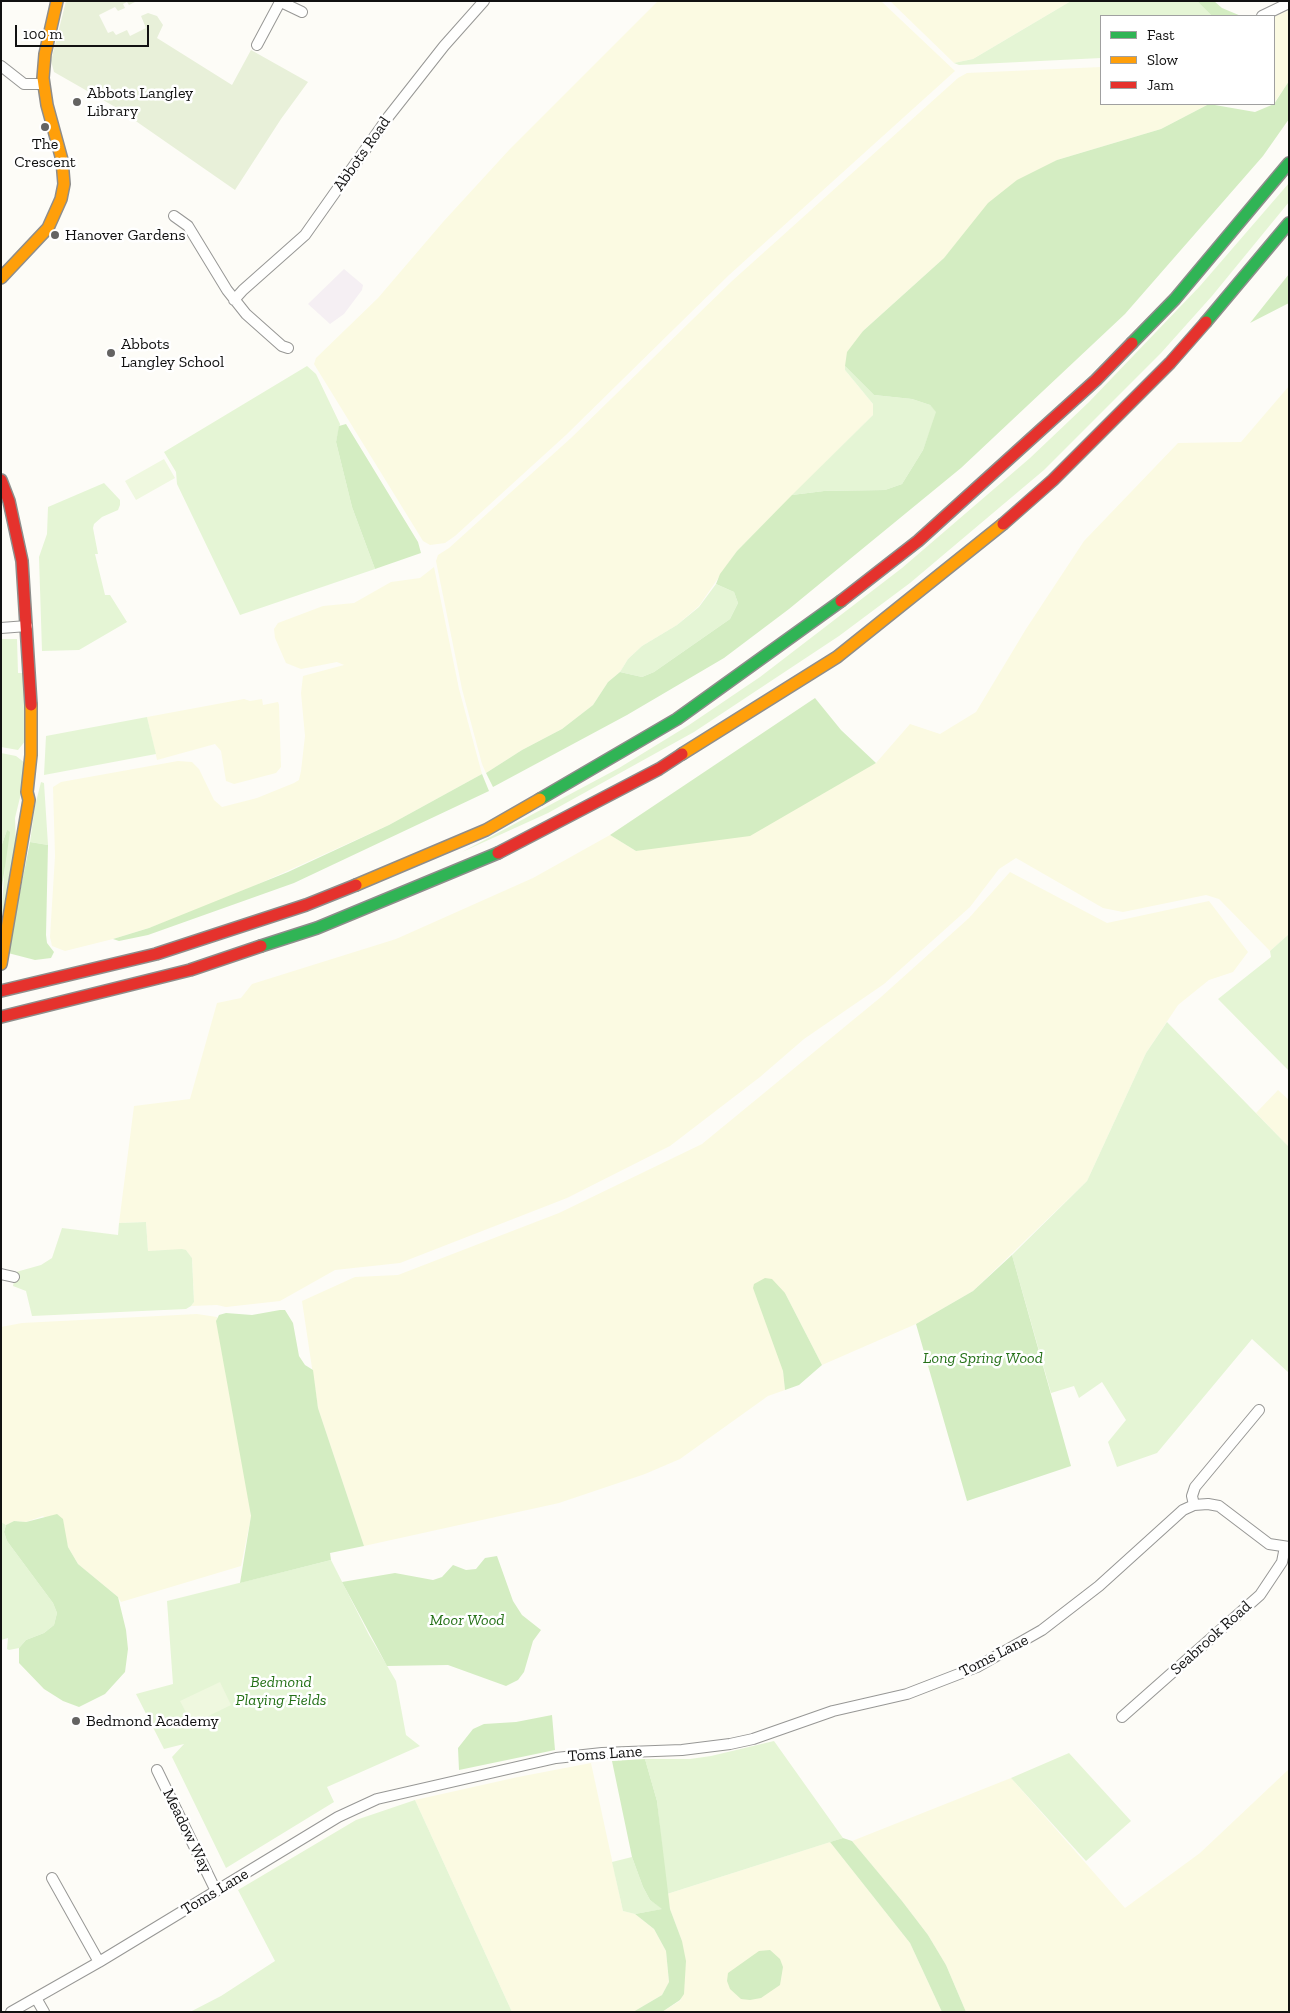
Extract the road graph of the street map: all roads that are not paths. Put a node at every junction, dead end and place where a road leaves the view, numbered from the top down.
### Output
1 (57, 1) edge
2 (484, 1) edge
3 (279, 2) edge
4 (1289, 3) edge
5 (302, 12) dead end
6 (1264, 15) edge
7 (257, 45) dead end
8 (1, 66) edge
9 (43, 84) junction
10 (1289, 163) edge
11 (174, 216) dead end
12 (1289, 224) edge
13 (1, 278) edge
14 (234, 300) junction
15 (288, 348) dead end
16 (1, 480) edge
17 (27, 626) junction
18 (1, 628) edge
19 (1, 964) edge
20 (1, 991) edge
21 (1, 1017) edge
22 (1, 1274) edge
23 (14, 1277) dead end
24 (1259, 1410) dead end
25 (1194, 1505) junction
26 (1287, 1547) edge
27 (1122, 1717) dead end
28 (158, 1770) dead end
29 (52, 1878) dead end
30 (216, 1891) junction
31 (99, 1962) junction
32 (36, 1998) junction
33 (11, 2012) edge
34 (44, 2012) edge

1 - 9 main road
2 - 14 street, Abbots Road
3 - 5 street
3 - 7 street
4 - 6 street
8 - 9 street
9 - 13 main road
10 - 20 main road
11 - 14 street
12 - 21 main road
14 - 15 street
16 - 17 main road
17 - 18 street
17 - 19 main road
22 - 23 street
24 - 25 street
25 - 26 street
25 - 30 street, Toms Lane
26 - 27 street, Seabrook Road
28 - 30 street, Meadow Way
29 - 31 street
30 - 31 street, Toms Lane
31 - 32 street, Toms Lane
32 - 33 street, Toms Lane
32 - 34 street

